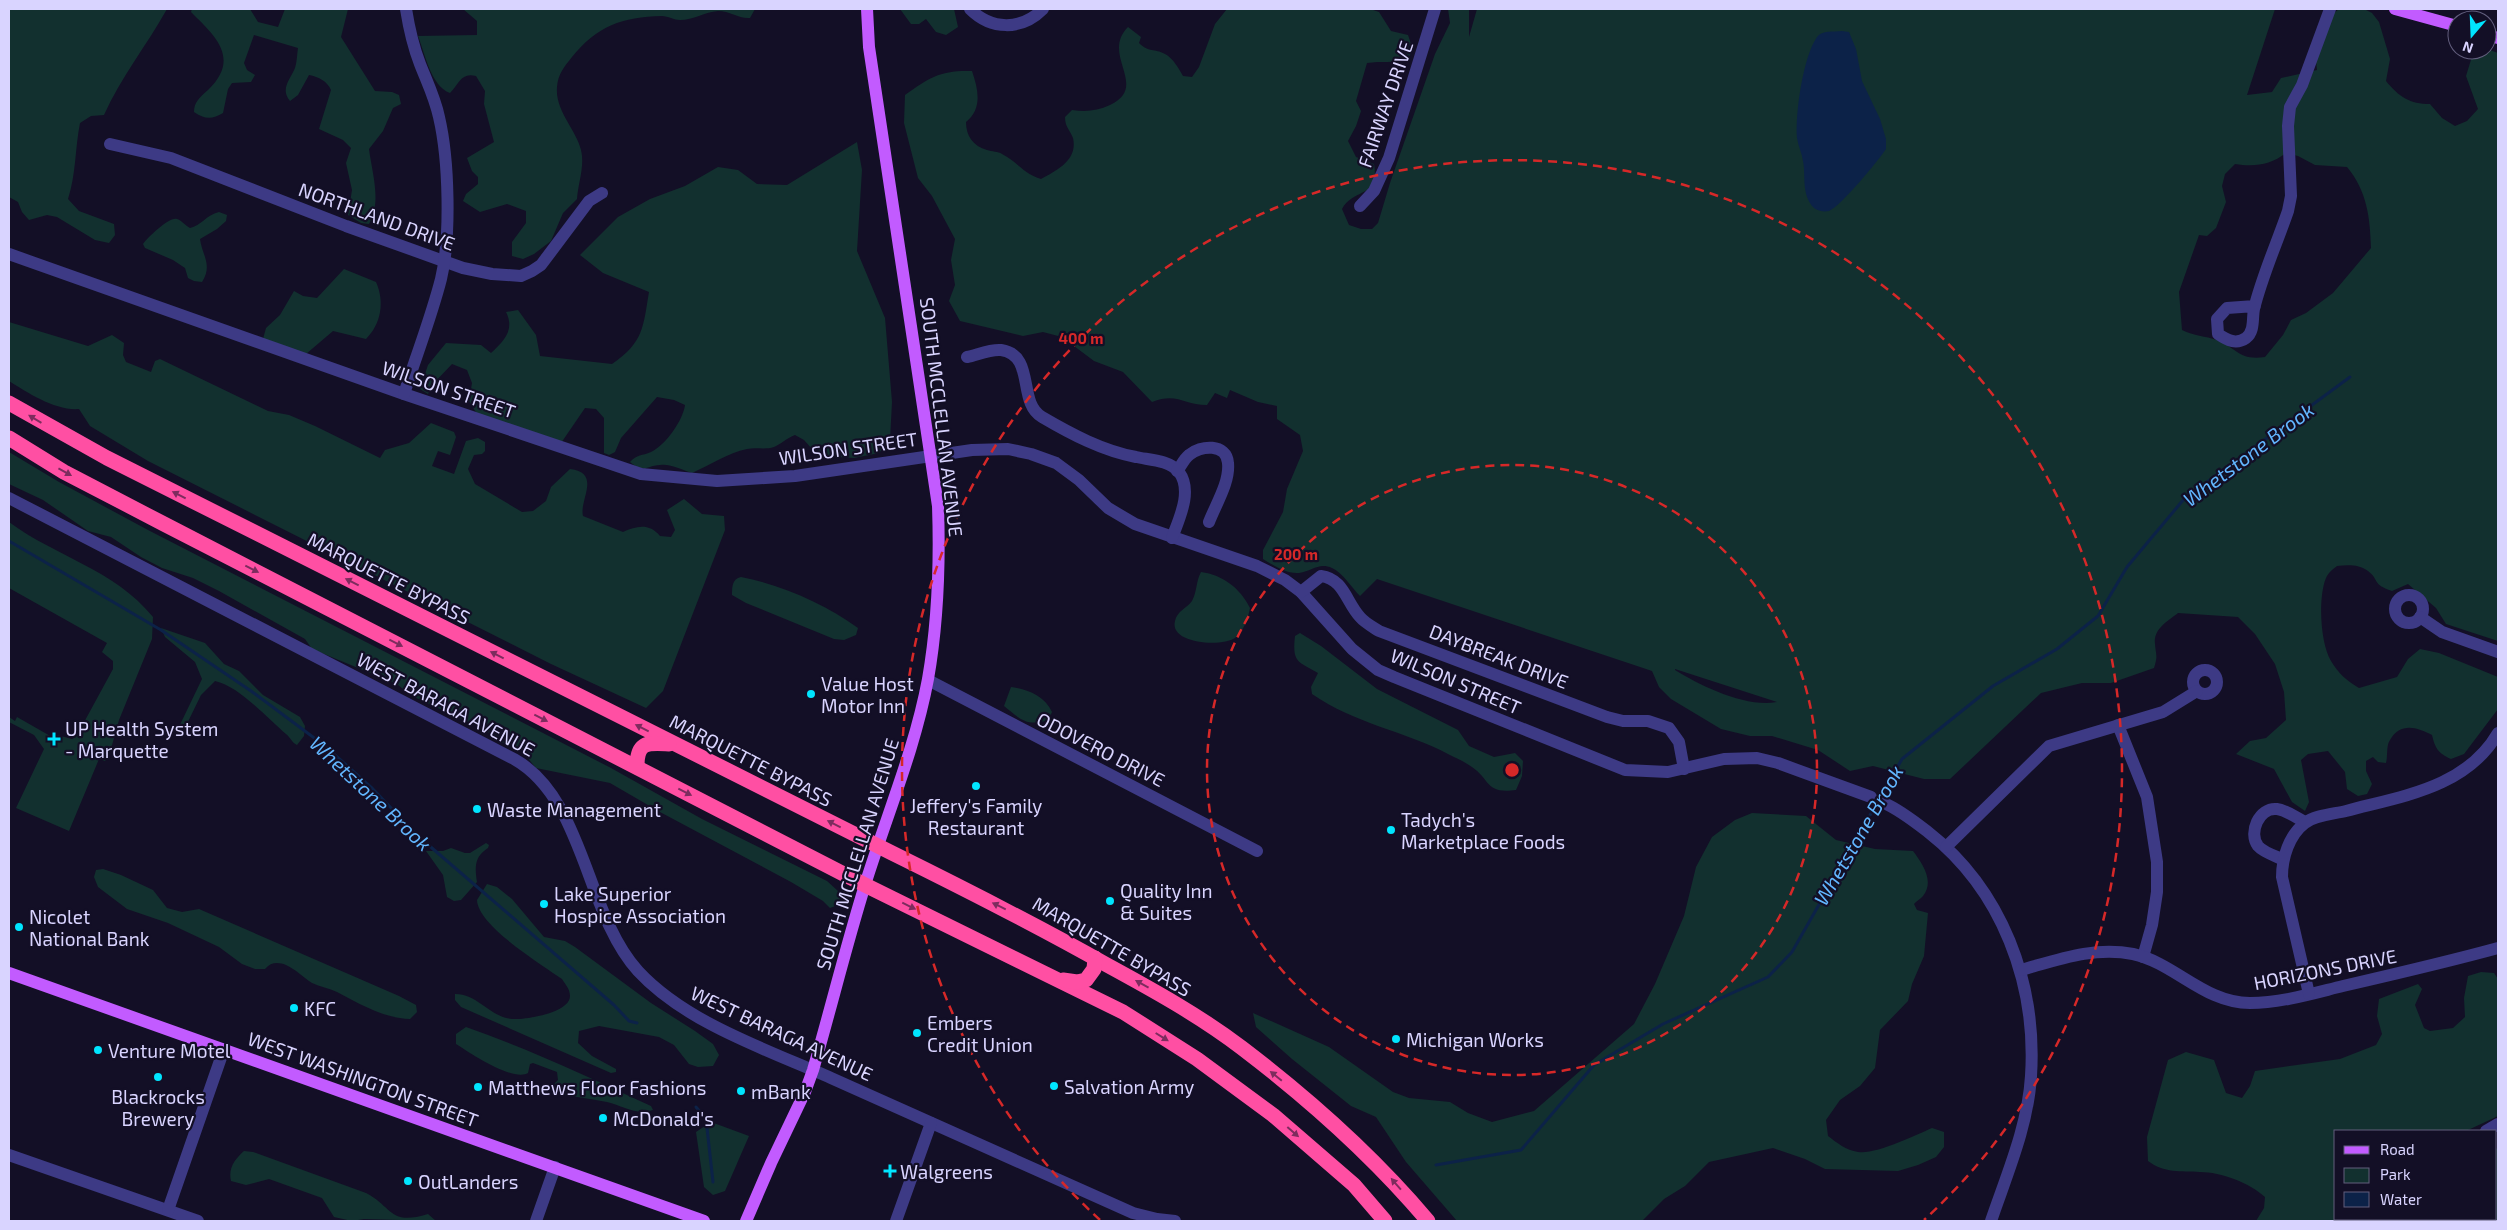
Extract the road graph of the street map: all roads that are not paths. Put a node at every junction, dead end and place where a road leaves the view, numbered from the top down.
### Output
1 (406, 9) edge
2 (867, 9) edge
3 (970, 9) edge
4 (1043, 9) edge
5 (1435, 9) edge
6 (2330, 9) edge
7 (2395, 9) edge
8 (2447, 23) edge
9 (110, 144) dead end
10 (602, 192) dead end
11 (1360, 206) dead end
12 (9, 254) edge
13 (444, 260) junction
14 (2255, 306) dead end
15 (967, 357) dead end
16 (404, 394) junction
17 (9, 403) edge
18 (9, 438) edge
19 (932, 456) junction
20 (1177, 471) junction
21 (9, 498) edge
22 (1209, 522) dead end
23 (1172, 538) junction
24 (1301, 592) junction
25 (2420, 617) dead end
26 (2498, 652) edge
27 (928, 680) junction
28 (2197, 691) dead end
29 (2118, 725) junction
30 (2498, 733) edge
31 (673, 744) junction
32 (637, 767) junction
33 (1684, 769) junction
34 (1871, 798) dead end
35 (1884, 803) dead end
36 (2306, 822) junction
37 (878, 846) junction
38 (1946, 847) junction
39 (1257, 850) dead end
40 (2282, 859) junction
41 (865, 885) junction
42 (2498, 948) edge
43 (2143, 957) junction
44 (1095, 958) junction
45 (2021, 970) junction
46 (9, 973) edge
47 (1054, 978) junction
48 (2309, 994) junction
49 (224, 1049) junction
50 (813, 1070) junction
51 (931, 1123) junction
52 (9, 1155) edge
53 (554, 1167) junction
54 (168, 1210) junction
55 (198, 1221) edge
56 (536, 1221) edge
57 (704, 1221) edge
58 (746, 1221) edge
59 (896, 1221) edge
60 (1175, 1221) edge
61 (1385, 1221) edge
62 (1428, 1221) edge
63 (1991, 1221) edge

1 - 13 street
2 - 19 main road, SOUTH MCCLELLAN AVENUE
3 - 4 street
5 - 11 street, FAIRWAY DRIVE
6 - 14 street
7 - 8 main road
9 - 13 street, NORTHLAND DRIVE
10 - 13 street, NORTHLAND DRIVE
12 - 16 street, WILSON STREET
13 - 16 street
15 - 20 street
16 - 19 street, WILSON STREET
31 -> 17 highway, MARQUETTE BYPASS
18 -> 32 highway
19 - 23 street, WILSON STREET
19 - 27 main road, SOUTH MCCLELLAN AVENUE
20 - 22 street
20 - 23 street
21 - 50 street, WEST BARAGA AVENUE
23 - 24 street, WILSON STREET
24 - 33 street, WILSON STREET
24 - 33 street, DAYBREAK DRIVE
25 - 26 street
27 - 37 main road, SOUTH MCCLELLAN AVENUE
27 - 39 street, ODOVERO DRIVE
28 - 29 street
29 - 38 street
29 - 43 street
30 - 36 street
31 - 32 highway
37 -> 31 highway, MARQUETTE BYPASS
32 -> 41 highway
33 - 34 street, WILSON STREET
35 - 38 street
36 - 40 street
36 - 40 street
37 - 41 main road, SOUTH MCCLELLAN AVENUE
44 -> 37 highway, MARQUETTE BYPASS
38 - 45 street
40 - 48 street
41 -> 47 highway
41 - 50 main road, SOUTH MCCLELLAN AVENUE
42 - 48 street, HORIZONS DRIVE
43 - 45 street, HORIZONS DRIVE
43 - 48 street, HORIZONS DRIVE
44 - 47 highway
62 -> 44 highway, MARQUETTE BYPASS
45 - 63 street
46 - 49 main road, WEST WASHINGTON STREET
47 -> 61 highway
49 - 53 main road, WEST WASHINGTON STREET
49 - 54 street
50 - 51 street, WEST BARAGA AVENUE
50 - 58 main road, SOUTH MCCLELLAN AVENUE
51 - 59 street
51 - 60 street, WEST BARAGA AVENUE
52 - 54 street
53 - 56 street
53 - 57 main road, WEST WASHINGTON STREET
54 - 55 street

